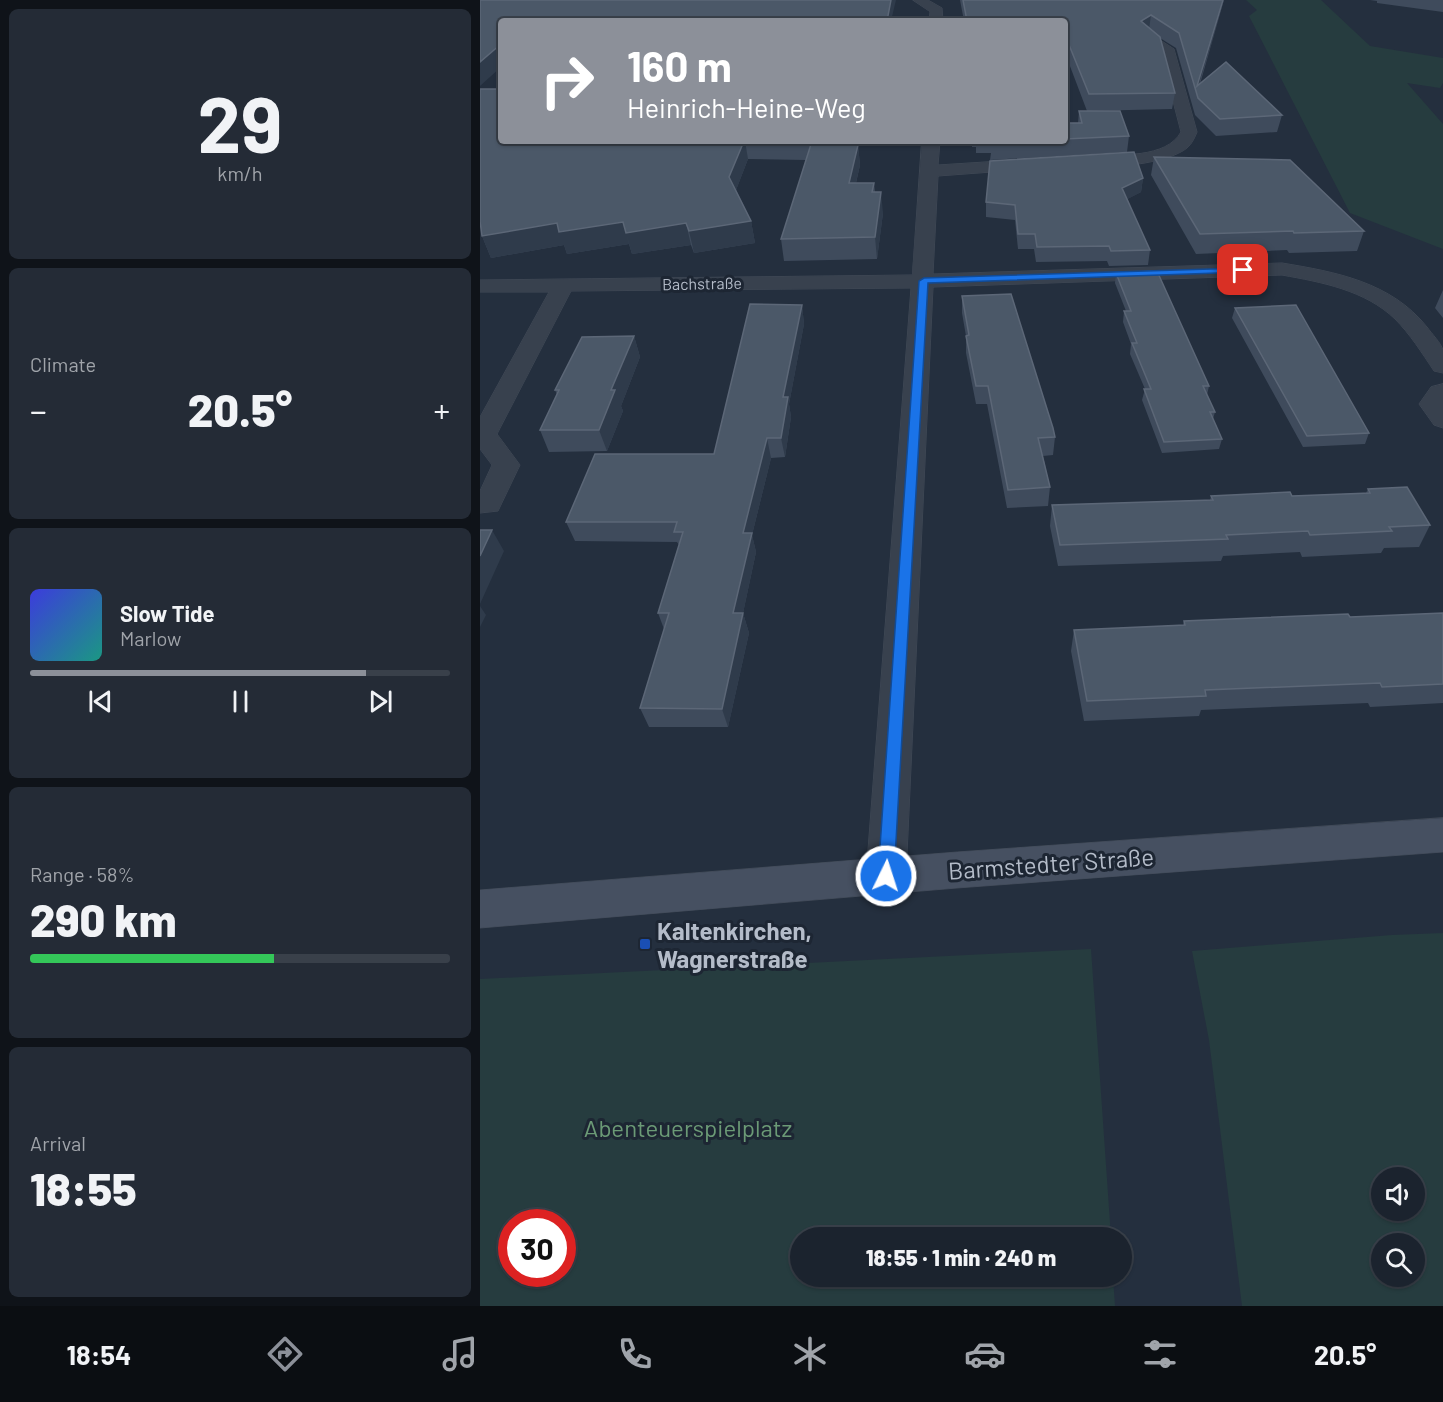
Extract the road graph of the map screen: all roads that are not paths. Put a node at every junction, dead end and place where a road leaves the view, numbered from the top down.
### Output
1 (919, 0) edge
2 (936, 18) edge
3 (1148, 36) edge
4 (931, 144) edge
5 (1070, 162) edge
6 (1047, 164) edge
7 (931, 171) junction
8 (924, 281) junction
9 (564, 285) junction
10 (480, 286) edge
11 (1443, 366) edge
12 (1443, 391) edge
13 (1443, 420) edge
14 (482, 437) edge
15 (480, 504) edge
16 (1443, 835) edge
17 (886, 876) junction
18 (480, 909) edge

1 - 2 street
3 - 5 street
4 - 7 street
6 - 7 street
7 - 8 street
8 - 9 street, Bachstraße
8 - 11 street, Bachstraße
8 - 17 street
9 - 10 street, Bachstraße
9 - 14 street
12 - 13 street
14 - 15 street
16 - 17 main road, Barmstedter Straße
17 - 18 main road, Barmstedter Straße

